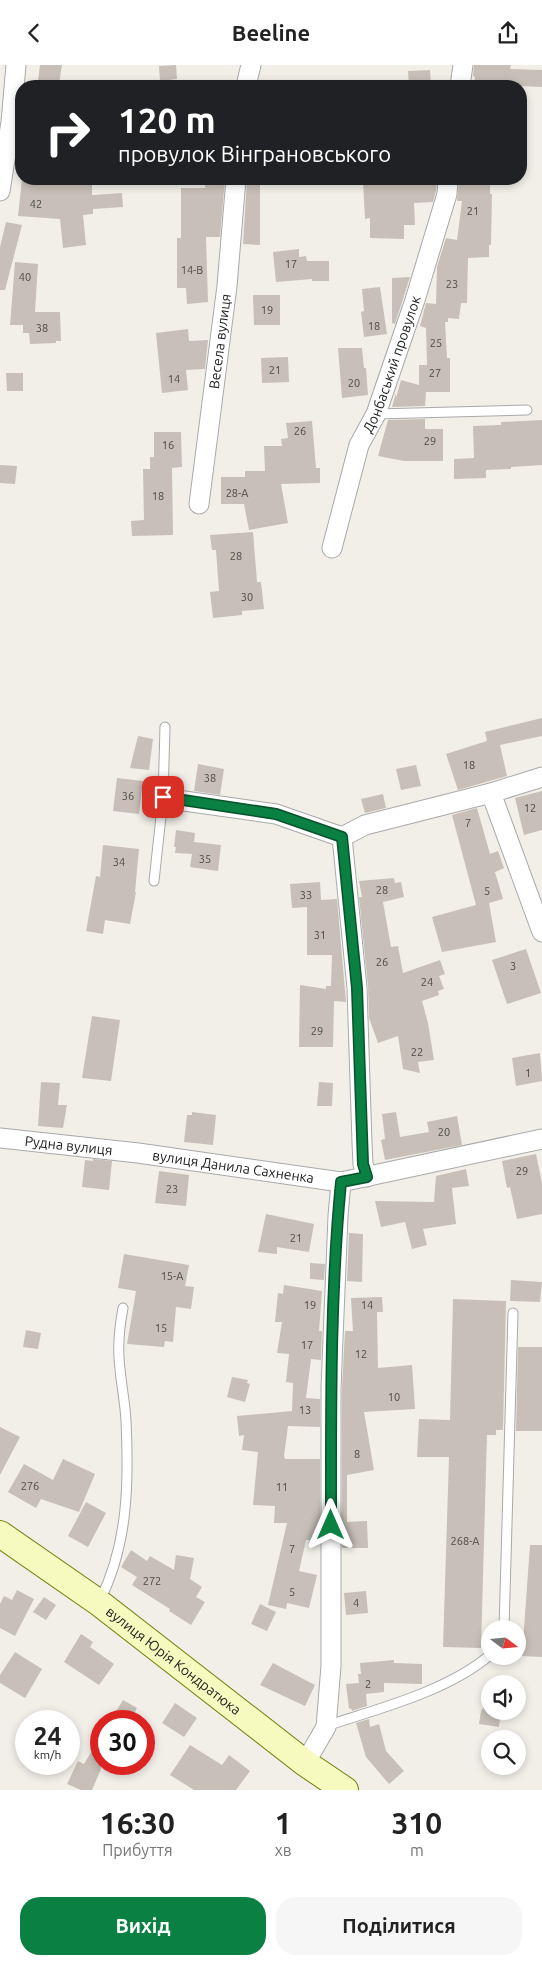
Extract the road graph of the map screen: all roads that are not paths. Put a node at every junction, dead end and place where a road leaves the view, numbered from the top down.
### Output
1 (16, 65) edge
2 (251, 65) edge
3 (463, 65) edge
4 (247, 80) edge
5 (461, 80) edge
6 (235, 185) edge
7 (448, 185) edge
8 (0, 191) edge
9 (527, 410) dead end
10 (376, 414) junction
11 (199, 504) dead end
12 (332, 548) dead end
13 (165, 727) dead end
14 (542, 777) edge
15 (491, 793) junction
16 (163, 797) junction
17 (342, 837) junction
18 (154, 881) dead end
19 (542, 932) edge
20 (0, 1138) edge
21 (542, 1139) edge
22 (138, 1153) joint
23 (367, 1177) junction
24 (341, 1182) junction
25 (123, 1308) dead end
26 (514, 1313) dead end
27 (0, 1534) edge
28 (98, 1602) junction
29 (504, 1620) edge
30 (481, 1663) edge
31 (326, 1727) junction
32 (305, 1763) junction
33 (345, 1790) edge

1 - 8 street
2 - 4 street
3 - 5 street
6 - 11 street, Весела вулиця
7 - 10 street, Донбаський провулок
9 - 10 lane
10 - 12 street, Донбаський провулок
13 - 16 lane
14 - 15 street
15 - 17 street
15 - 19 street
16 - 17 street
16 - 18 lane
17 - 23 street
20 - 22 street, Рудна вулиця
21 - 23 street, вулиця Данила Сахненка
22 - 24 street, вулиця Данила Сахненка
23 - 24 street, вулиця Данила Сахненка
24 - 31 street
25 - 28 lane
26 - 29 lane
27 - 28 street, вулиця Юрія Кондратюка
28 - 32 street, вулиця Юрія Кондратюка
30 - 31 lane
31 - 32 street
32 - 33 street, вулиця Юрія Кондратюка

